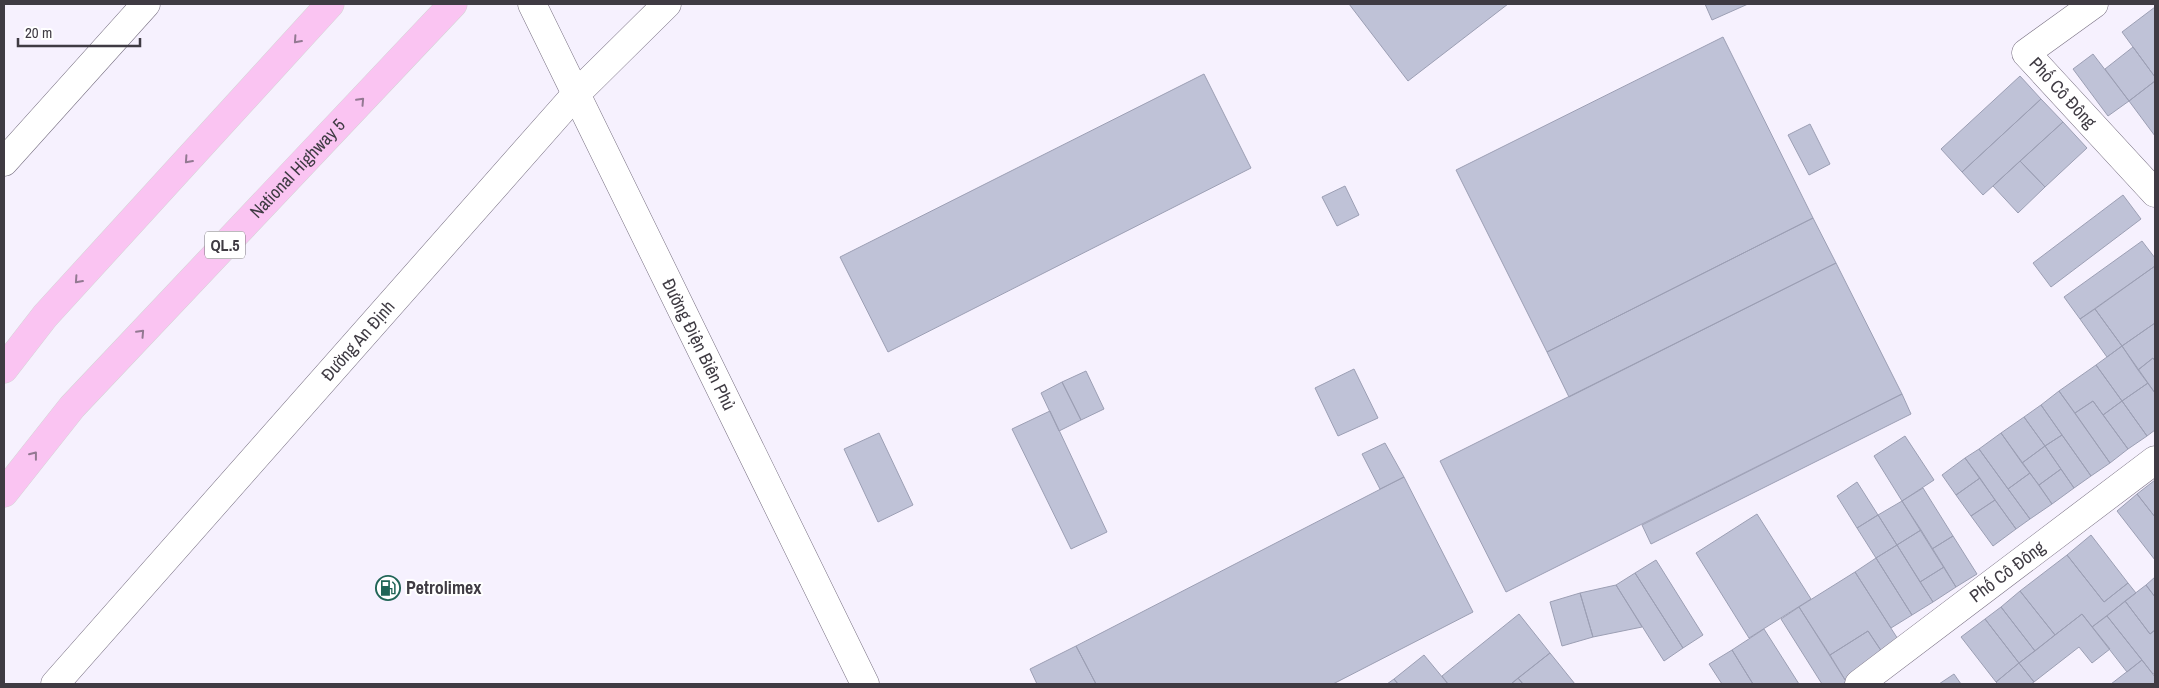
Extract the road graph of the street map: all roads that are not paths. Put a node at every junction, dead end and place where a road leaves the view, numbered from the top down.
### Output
1 (146, 4) edge
2 (330, 4) edge
3 (453, 4) edge
4 (532, 4) edge
5 (667, 4) edge
6 (2094, 4) edge
7 (576, 94) junction
8 (4, 162) edge
9 (2155, 193) edge
10 (4, 369) edge
11 (2155, 460) edge
12 (4, 493) edge
13 (55, 684) edge
14 (865, 684) edge
15 (1859, 684) edge

1 - 8 street
2 -> 10 highway
12 -> 3 highway, National Highway 5 / QL.5
4 - 7 street, Đường Điện Biên Phủ
5 - 7 street, Đường An Định
6 - 9 street, Phố Cô Đông
7 - 13 street, Đường An Định
7 - 14 street, Đường Điện Biên Phủ
11 - 15 street, Phố Cô Đông

